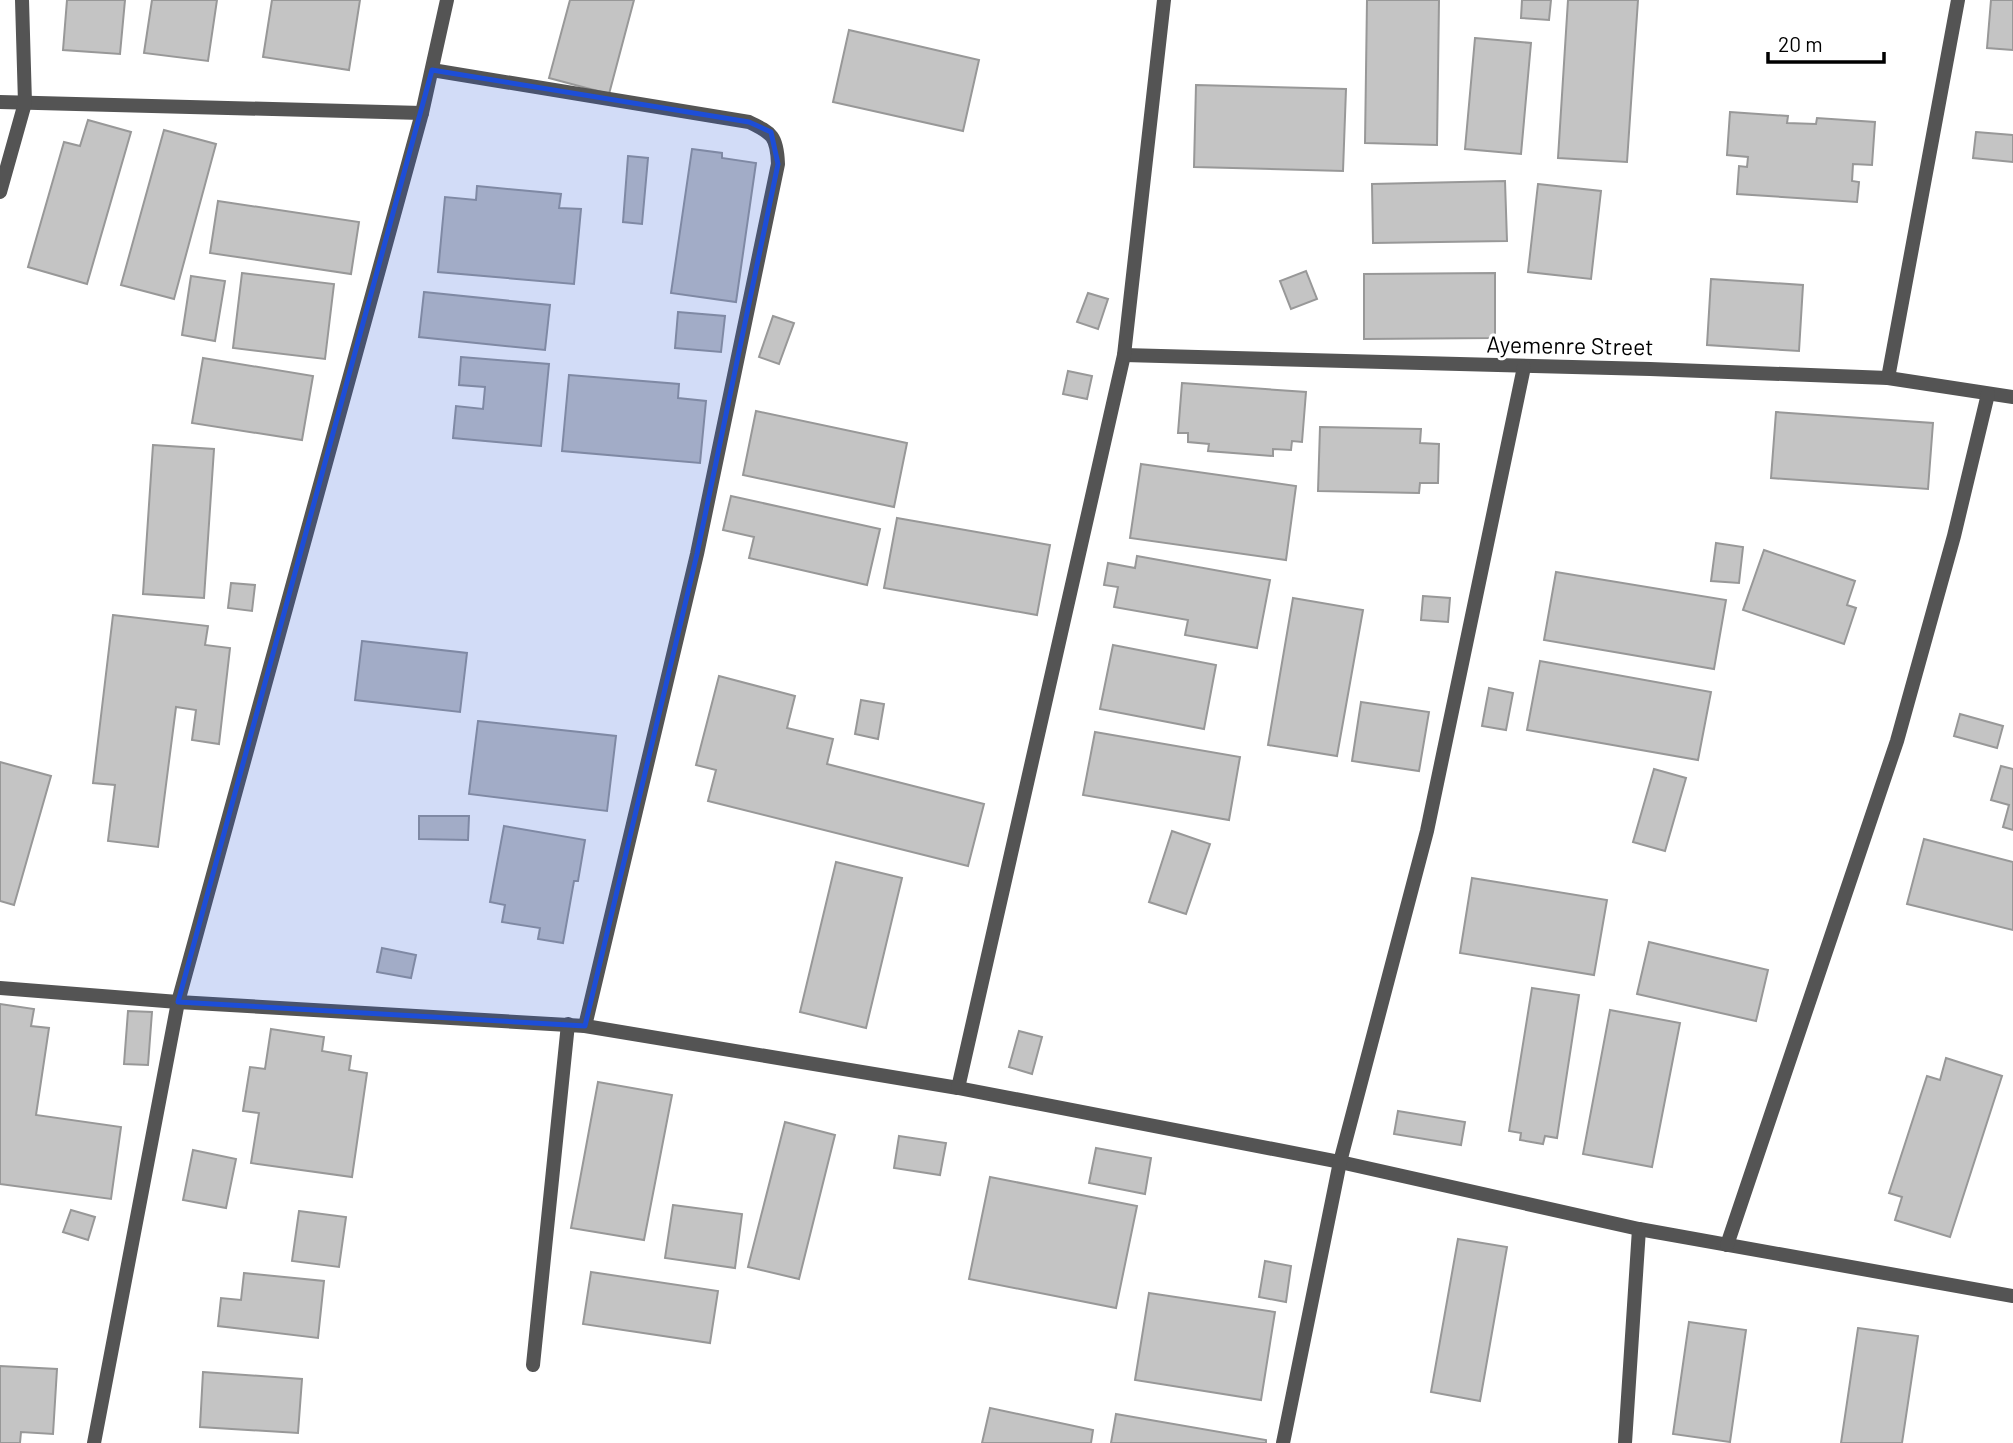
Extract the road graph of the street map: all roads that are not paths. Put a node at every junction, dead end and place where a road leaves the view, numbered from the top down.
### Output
1 (22, 0) edge
2 (447, 0) edge
3 (1164, 0) edge
4 (1958, 0) edge
5 (432, 70) junction
6 (0, 102) edge
7 (25, 103) junction
8 (422, 113) junction
9 (0, 192) edge
10 (1124, 355) junction
11 (1524, 367) junction
12 (1888, 378) junction
13 (1988, 394) junction
14 (2013, 397) edge
15 (0, 988) edge
16 (178, 1002) junction
17 (568, 1024) junction
18 (585, 1026) junction
19 (958, 1088) junction
20 (1340, 1162) junction
21 (1639, 1229) junction
22 (1727, 1245) junction
23 (2013, 1296) edge
24 (533, 1365) dead end
25 (94, 1443) edge
26 (1283, 1443) edge
27 (1625, 1443) edge

1 - 7 street
2 - 5 street
3 - 10 street
4 - 12 street
5 - 8 street
5 - 18 street
6 - 7 street
7 - 8 street
7 - 9 street
8 - 16 street
10 - 11 street, Ayemenre Street
10 - 19 street
11 - 12 street, Ayemenre Street
11 - 20 street
12 - 13 street, Ayemenre Street
13 - 14 street, Ayemenre Street
13 - 22 street
15 - 16 street
16 - 17 street
16 - 25 street
17 - 18 street
17 - 24 street
18 - 19 street
19 - 20 street
20 - 21 street
20 - 26 street
21 - 22 street
21 - 27 street
22 - 23 street

